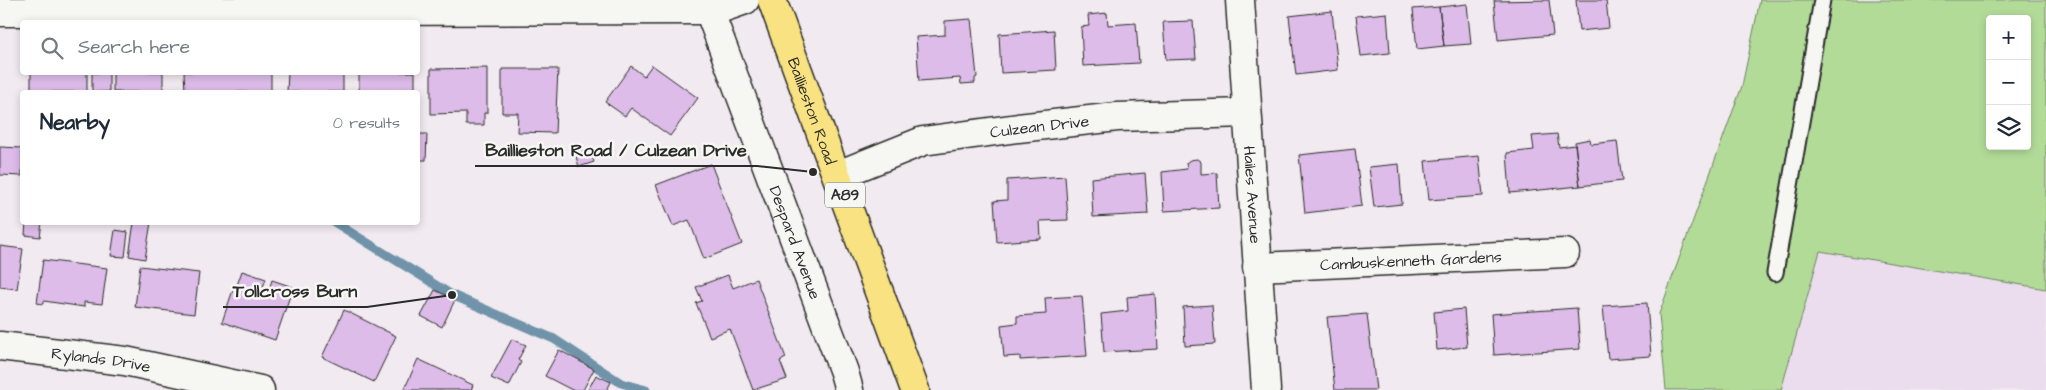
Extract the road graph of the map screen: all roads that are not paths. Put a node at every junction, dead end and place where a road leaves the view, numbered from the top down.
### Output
1 (745, 0) edge
2 (772, 0) edge
3 (1240, 0) edge
4 (1822, 0) edge
5 (368, 6) edge
6 (709, 10) junction
7 (0, 12) edge
8 (1246, 114) junction
9 (838, 175) junction
10 (1565, 253) dead end
11 (1257, 267) junction
12 (1775, 273) dead end
13 (0, 346) edge
14 (260, 390) edge
15 (849, 390) edge
16 (916, 390) edge
17 (1266, 390) edge

1 - 6 street
2 - 9 main road, Baillieston Road / A89
3 - 8 street, Hailes Avenue
4 - 12 lane
5 - 6 street
5 - 7 street
6 - 15 street, Despard Avenue
8 - 9 street, Culzean Drive
8 - 11 street, Hailes Avenue
9 - 16 main road, Baillieston Road / A89
10 - 11 street, Cambuskenneth Gardens
11 - 17 street, Hailes Avenue
13 - 14 street, Rylands Drive

